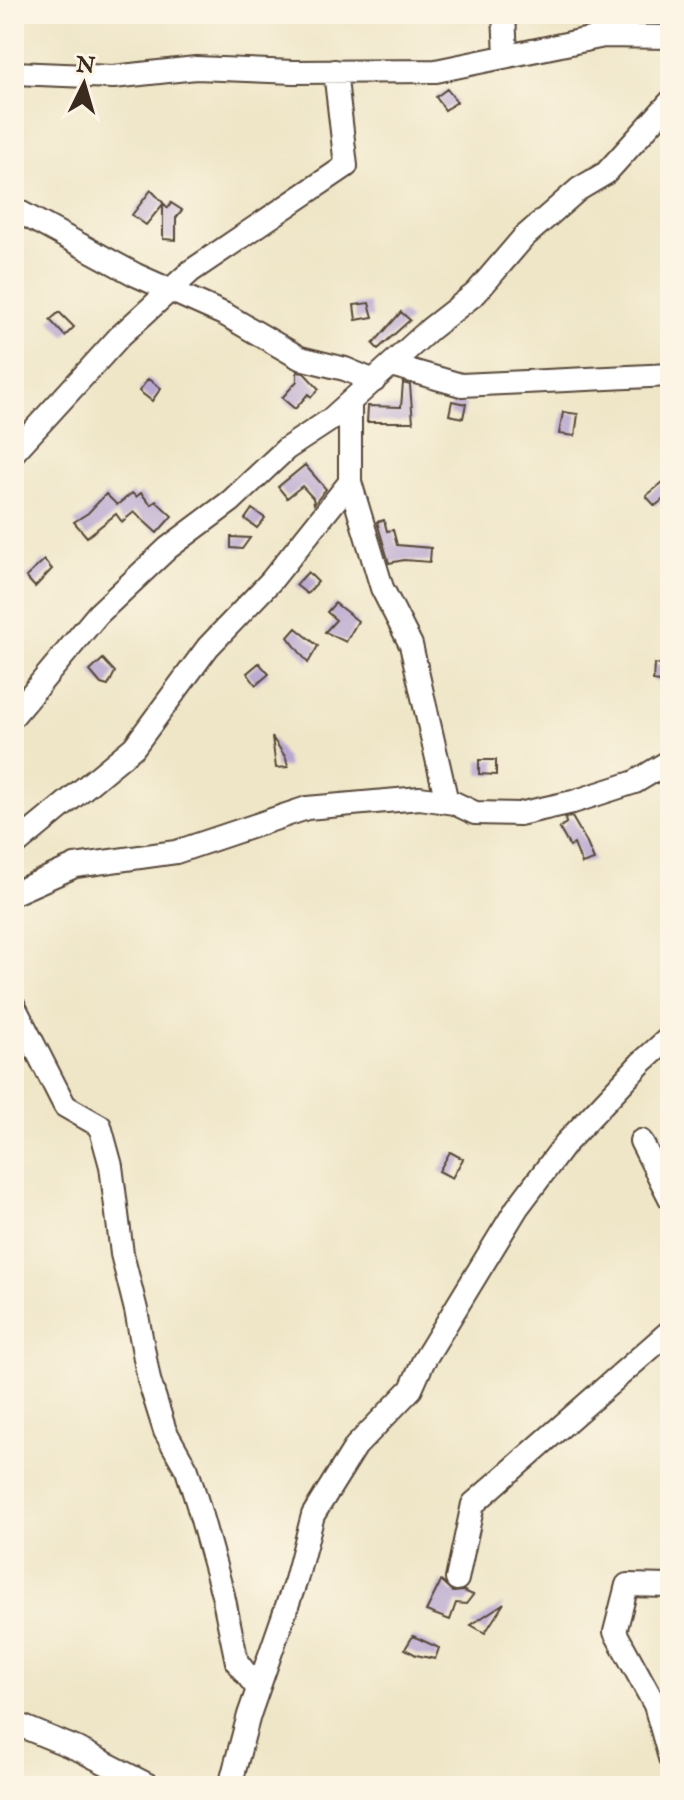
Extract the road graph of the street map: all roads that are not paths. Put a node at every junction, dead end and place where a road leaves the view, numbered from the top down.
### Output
1 (504, 14) edge
2 (602, 25) edge
3 (670, 37) edge
4 (506, 56) junction
5 (335, 71) junction
6 (14, 73) edge
7 (670, 102) edge
8 (17, 216) edge
9 (170, 291) junction
10 (382, 373) junction
11 (670, 375) edge
12 (350, 402) junction
13 (14, 452) edge
14 (350, 482) junction
15 (14, 715) edge
16 (670, 761) edge
17 (447, 802) junction
18 (14, 846) edge
19 (14, 893) edge
20 (14, 1006) edge
21 (670, 1037) edge
22 (641, 1141) dead end
23 (670, 1198) edge
24 (670, 1331) edge
25 (457, 1579) dead end
26 (670, 1586) edge
27 (258, 1689) junction
28 (14, 1723) edge
29 (670, 1758) edge
30 (150, 1786) edge
31 (230, 1786) edge

1 - 4 street
2 - 3 street
2 - 4 street
4 - 5 street
5 - 6 street
5 - 9 street
7 - 10 street
8 - 9 street
9 - 10 street
9 - 13 street
10 - 11 street
10 - 12 street
12 - 14 street
12 - 15 street
14 - 17 street
14 - 18 street
16 - 17 street
17 - 19 street
20 - 27 street
21 - 27 street
22 - 23 street
24 - 25 street
26 - 29 street
27 - 31 street
28 - 30 street

